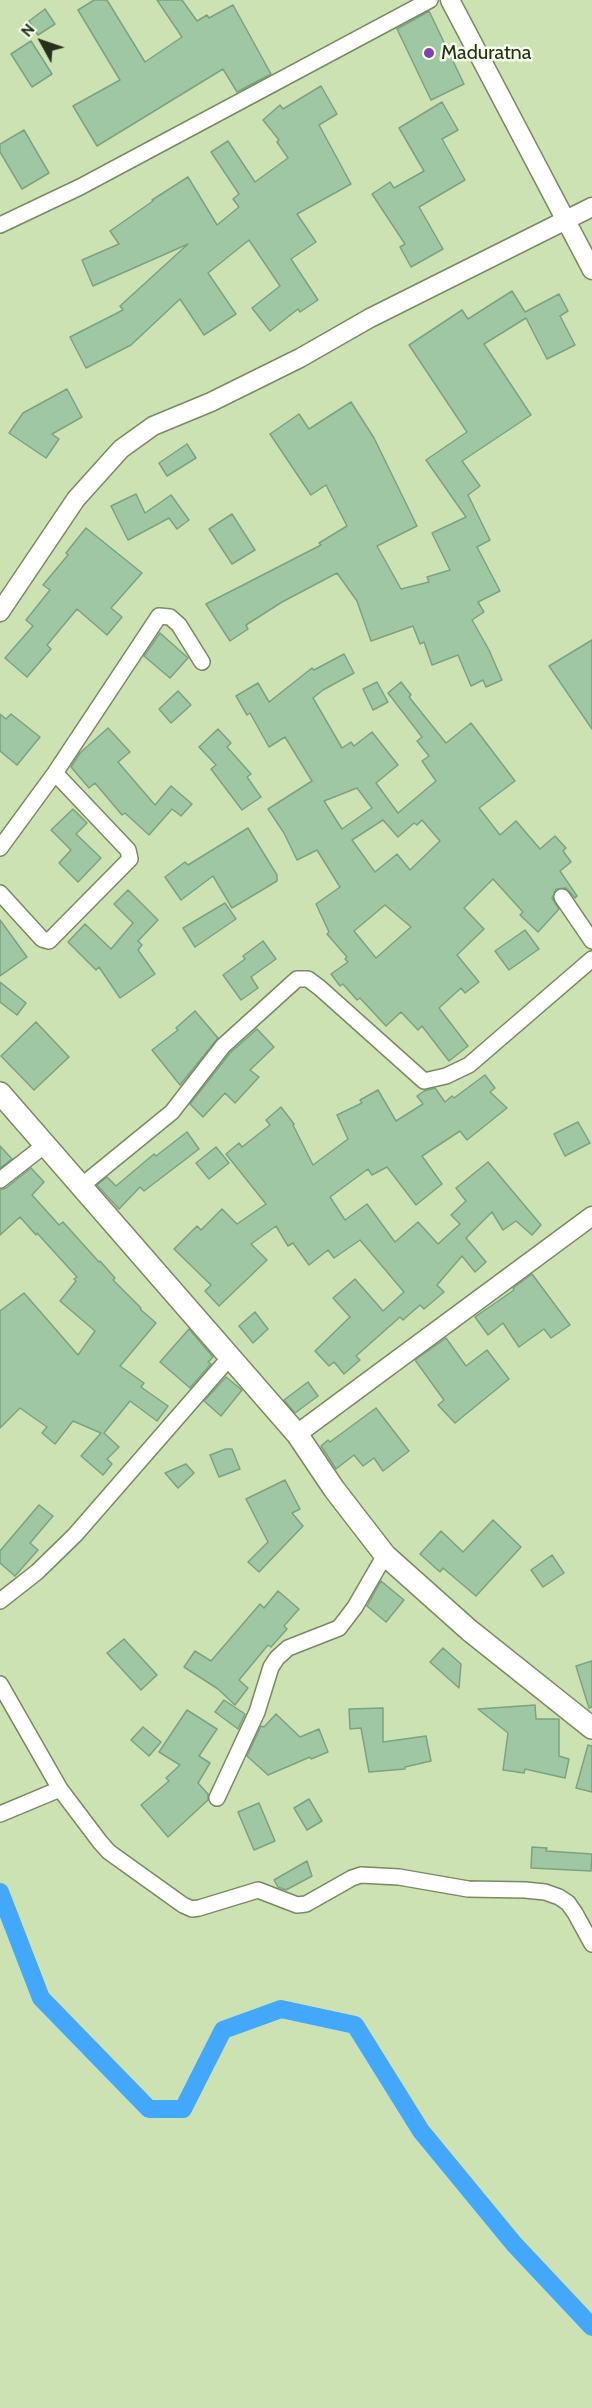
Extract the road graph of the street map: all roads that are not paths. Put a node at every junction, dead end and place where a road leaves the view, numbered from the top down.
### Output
1 (430, 0) edge
2 (450, 0) edge
3 (592, 207) edge
4 (566, 220) junction
5 (0, 225) edge
6 (592, 270) edge
7 (0, 612) edge
8 (202, 662) dead end
9 (55, 773) junction
10 (0, 848) edge
11 (0, 893) edge
12 (562, 897) dead end
13 (592, 941) edge
14 (592, 959) edge
15 (0, 1093) edge
16 (45, 1145) junction
17 (0, 1180) edge
18 (80, 1187) junction
19 (592, 1216) edge
20 (230, 1357) junction
21 (297, 1434) junction
22 (385, 1555) junction
23 (0, 1601) edge
24 (0, 1684) edge
25 (592, 1728) edge
26 (60, 1789) junction
27 (217, 1798) dead end
28 (0, 1814) edge
29 (592, 1944) edge

1 - 5 street
2 - 4 street
3 - 4 street
4 - 6 street
4 - 7 street
8 - 9 street
9 - 10 street
9 - 11 street
12 - 13 street
14 - 18 street
15 - 16 main road
16 - 17 street
16 - 18 main road
18 - 20 main road
19 - 21 street
20 - 21 main road
20 - 23 street
21 - 22 main road
22 - 25 main road
22 - 27 street
24 - 26 street
26 - 28 street
26 - 29 street

